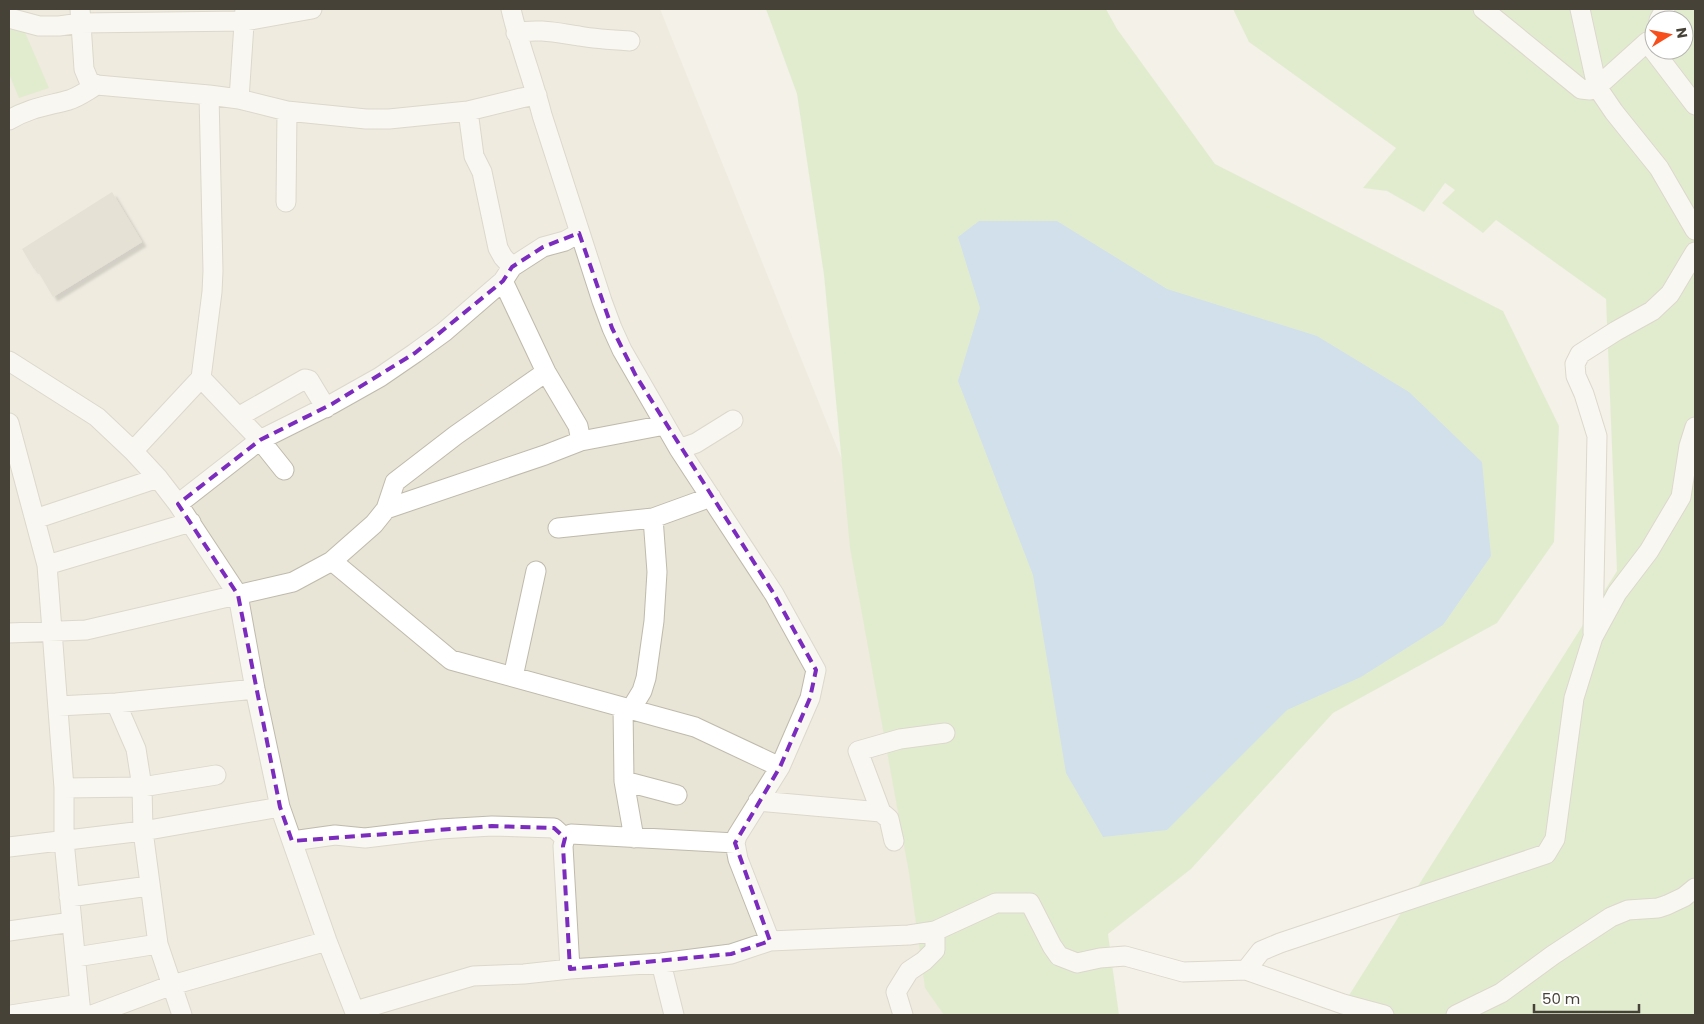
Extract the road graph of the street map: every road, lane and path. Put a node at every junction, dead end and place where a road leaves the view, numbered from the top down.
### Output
1 (312, 9) edge
2 (511, 9) edge
3 (1580, 9) edge
4 (1490, 11) edge
5 (245, 15) edge
6 (81, 16) edge
7 (9, 18) edge
8 (516, 33) junction
9 (630, 42) dead end
10 (1644, 42) edge
11 (1668, 60) edge
12 (97, 85) junction
13 (1597, 86) junction
14 (209, 95) junction
15 (537, 95) junction
16 (1693, 96) edge
17 (239, 100) junction
18 (287, 111) junction
19 (468, 111) junction
20 (9, 120) edge
21 (286, 202) dead end
22 (1695, 230) edge
23 (579, 233) junction
24 (1695, 252) edge
25 (508, 274) junction
26 (9, 361) edge
27 (546, 372) junction
28 (201, 378) junction
29 (326, 408) junction
30 (238, 417) junction
31 (734, 420) dead end
32 (9, 423) edge
33 (665, 425) junction
34 (1695, 427) edge
35 (260, 440) junction
36 (581, 441) junction
37 (678, 449) junction
38 (133, 451) junction
39 (284, 470) dead end
40 (158, 478) junction
41 (711, 497) junction
42 (178, 504) junction
43 (386, 509) junction
44 (654, 518) junction
45 (35, 519) junction
46 (191, 522) junction
47 (558, 528) dead end
48 (332, 561) junction
49 (47, 565) junction
50 (536, 571) dead end
51 (238, 595) junction
52 (51, 630) junction
53 (9, 633) edge
54 (1593, 637) junction
55 (513, 677) junction
56 (255, 689) junction
57 (116, 703) junction
58 (58, 706) junction
59 (627, 708) junction
60 (945, 733) dead end
61 (780, 767) junction
62 (216, 775) dead end
63 (624, 781) junction
64 (142, 787) junction
65 (64, 788) junction
66 (677, 795) dead end
67 (758, 801) junction
68 (280, 807) junction
69 (881, 812) junction
70 (143, 832) junction
71 (566, 838) junction
72 (634, 838) junction
73 (64, 841) junction
74 (292, 841) junction
75 (894, 841) dead end
76 (736, 843) junction
77 (9, 847) edge
78 (149, 886) junction
79 (1695, 888) edge
80 (69, 897) junction
81 (72, 922) junction
82 (9, 931) edge
83 (935, 931) junction
84 (327, 941) junction
85 (770, 941) junction
86 (158, 944) junction
87 (76, 957) junction
88 (661, 963) junction
89 (570, 969) junction
90 (1246, 970) junction
91 (172, 985) junction
92 (84, 1011) edge
93 (356, 1013) edge
94 (11, 1015) edge
95 (182, 1015) edge
96 (674, 1015) edge
97 (903, 1015) edge
98 (1384, 1015) edge
99 (1456, 1015) edge

1 - 5 street
2 - 8 street
3 - 13 street
4 - 13 street
5 - 6 street
5 - 17 street
6 - 7 street
6 - 12 street
8 - 9 street
8 - 15 street
10 - 13 street
11 - 16 street
12 - 14 street
12 - 20 street
13 - 22 street
14 - 17 street
14 - 28 street
15 - 19 street
15 - 23 street
17 - 18 street
18 - 19 street
18 - 21 street
19 - 25 street
23 - 25 street
23 - 33 street
24 - 54 street
25 - 27 street
25 - 29 street
26 - 38 street
27 - 36 street
27 - 43 street
28 - 30 street
28 - 38 street
29 - 30 street
29 - 35 street
30 - 35 street
31 - 37 street
32 - 45 street
33 - 36 street
33 - 37 street
34 - 54 street
35 - 39 street
35 - 42 street
36 - 43 street
37 - 41 street
38 - 40 street
40 - 42 street
40 - 45 street
41 - 44 street
41 - 61 street
42 - 46 street
43 - 48 street
44 - 47 street
44 - 59 street
45 - 49 street
46 - 49 street
46 - 51 street
48 - 51 street
48 - 55 street
49 - 52 street
50 - 55 street
51 - 52 street
51 - 56 street
52 - 53 street
52 - 58 street
54 - 90 street
55 - 59 street
56 - 57 street
56 - 68 street
57 - 58 street
57 - 64 street
58 - 65 street
59 - 61 street
59 - 63 street
60 - 69 street
61 - 67 street
62 - 64 street
63 - 66 street
63 - 72 street
64 - 65 street
64 - 70 street
65 - 73 street
67 - 69 street
67 - 76 street
68 - 70 street
68 - 74 street
69 - 75 street
70 - 73 street
70 - 78 street
71 - 72 street
71 - 74 street
71 - 89 street
72 - 76 street
73 - 77 street
73 - 80 street
74 - 84 street
76 - 85 street
78 - 80 street
78 - 86 street
79 - 99 street
80 - 81 street
81 - 82 street
81 - 87 street
83 - 85 street
83 - 90 street
83 - 97 street
84 - 91 street
84 - 93 street
85 - 88 street
86 - 87 street
86 - 91 street
87 - 92 street
88 - 89 street
88 - 96 street
89 - 93 street
90 - 98 street
91 - 92 street
91 - 95 street
92 - 94 street

